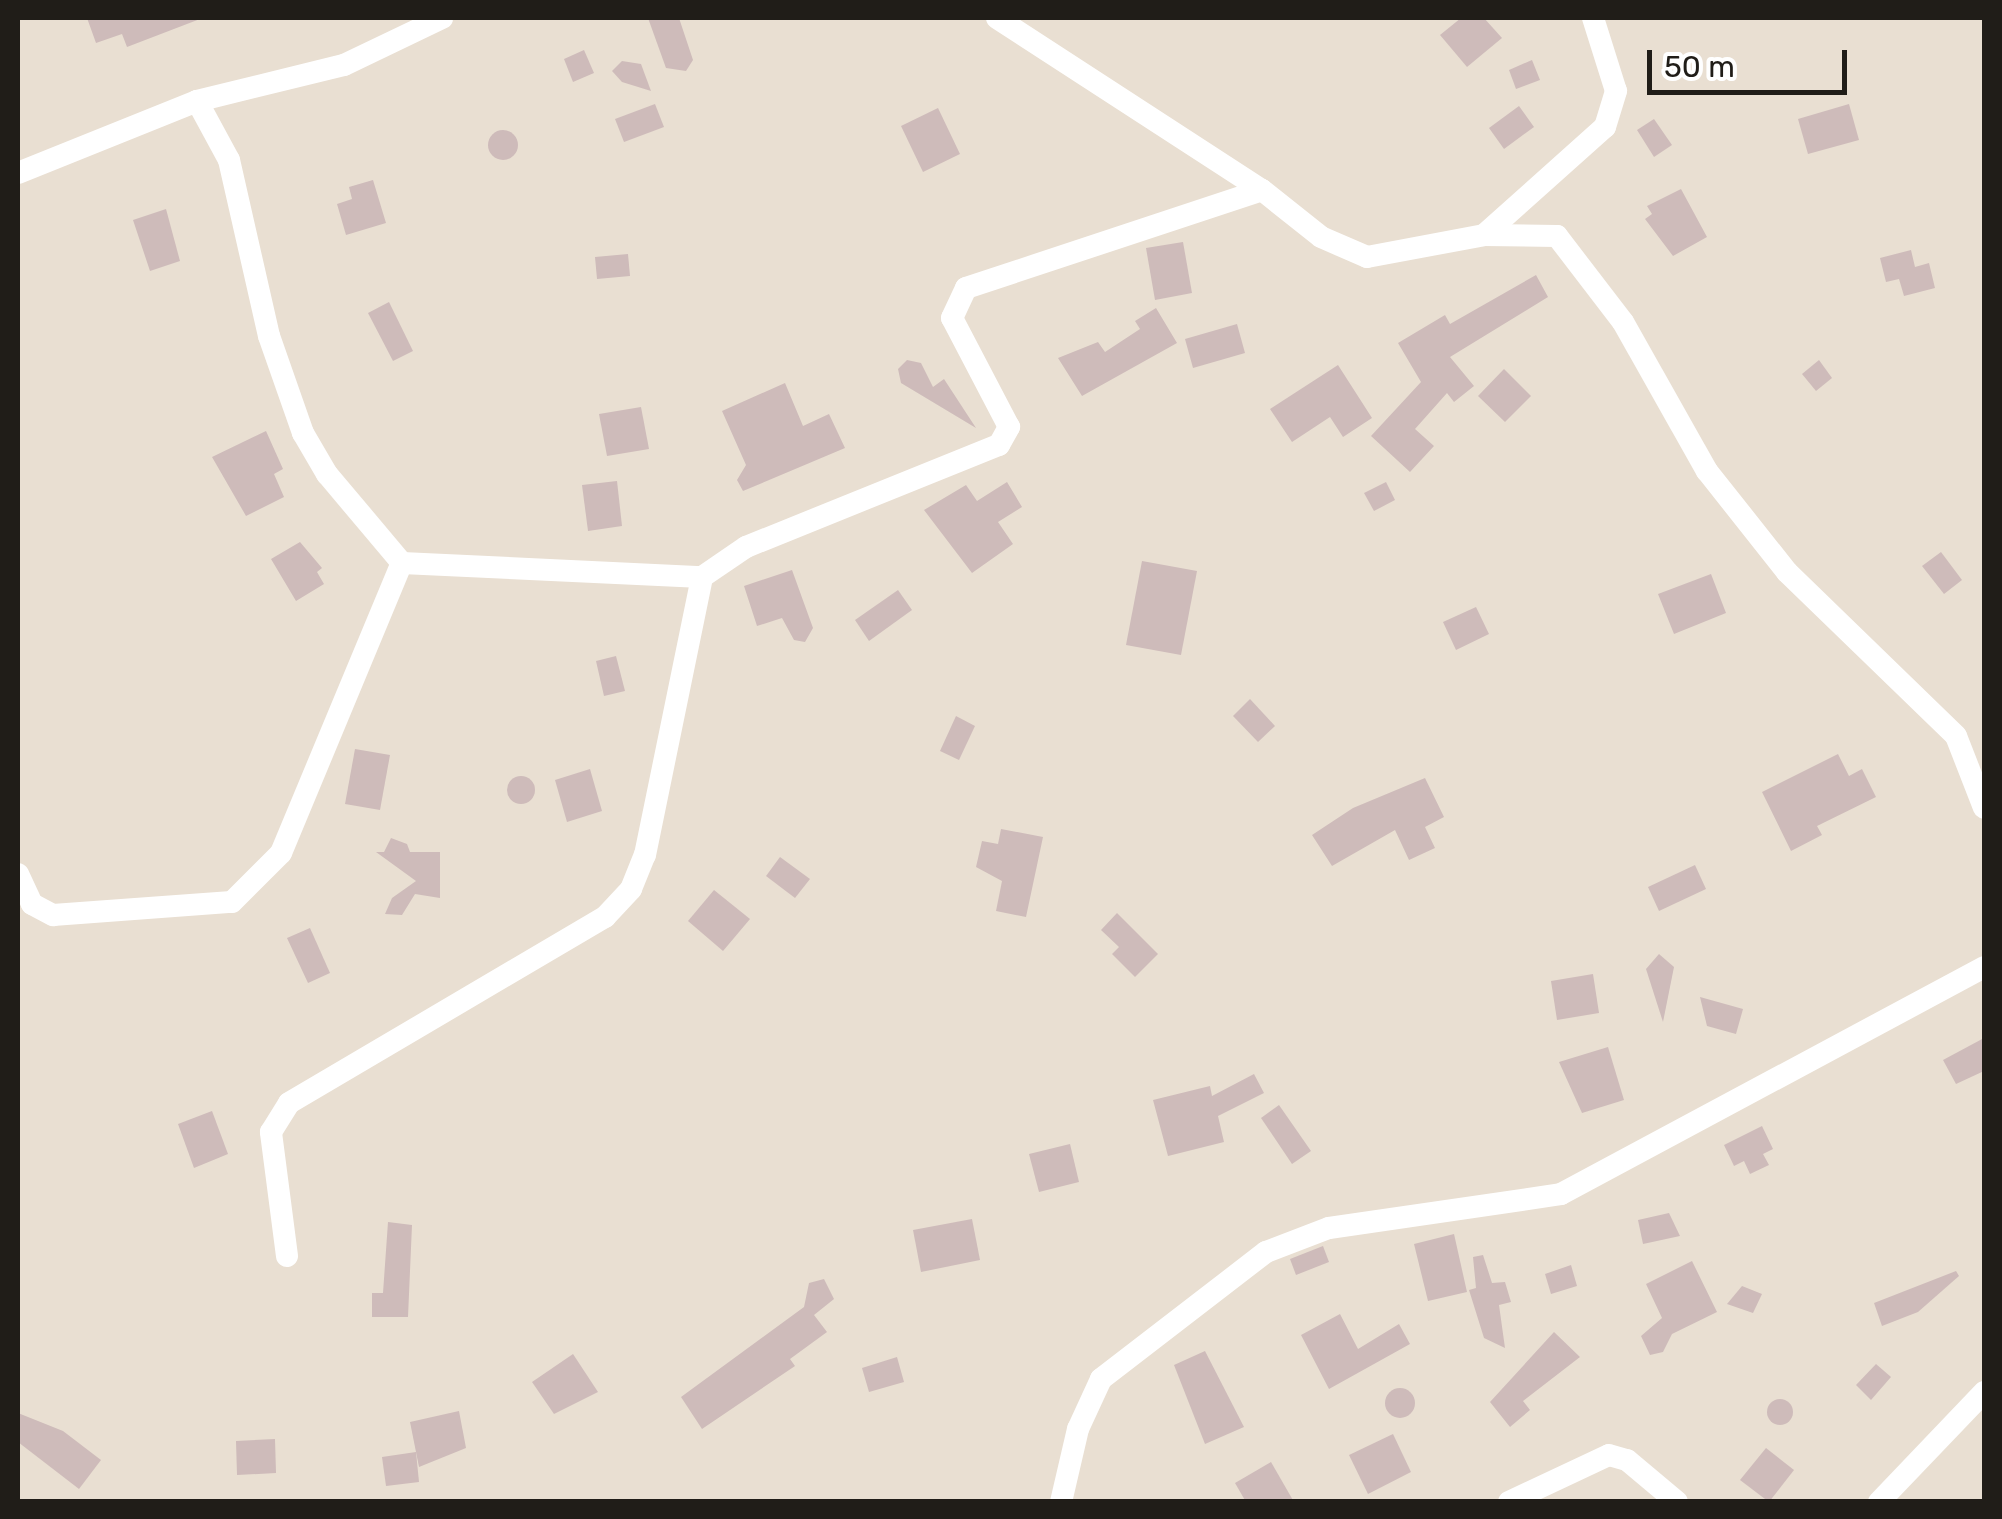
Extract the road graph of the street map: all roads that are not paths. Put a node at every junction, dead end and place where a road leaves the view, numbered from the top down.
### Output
1 (442, 18) edge
2 (997, 18) edge
3 (1592, 18) edge
4 (196, 101) junction
5 (18, 173) edge
6 (1262, 190) junction
7 (1484, 235) junction
8 (402, 562) junction
9 (702, 576) junction
10 (1984, 808) edge
11 (18, 874) edge
12 (1984, 967) edge
13 (287, 1256) dead end
14 (1984, 1392) edge
15 (1061, 1502) edge
16 (1509, 1502) edge
17 (1677, 1502) edge
18 (1879, 1502) edge

1 - 4 street
2 - 6 street
3 - 7 street
4 - 5 street
4 - 8 street
6 - 7 street
6 - 9 street
7 - 10 street
8 - 9 street
8 - 11 street
9 - 13 street
12 - 15 street
14 - 18 street
16 - 17 street

